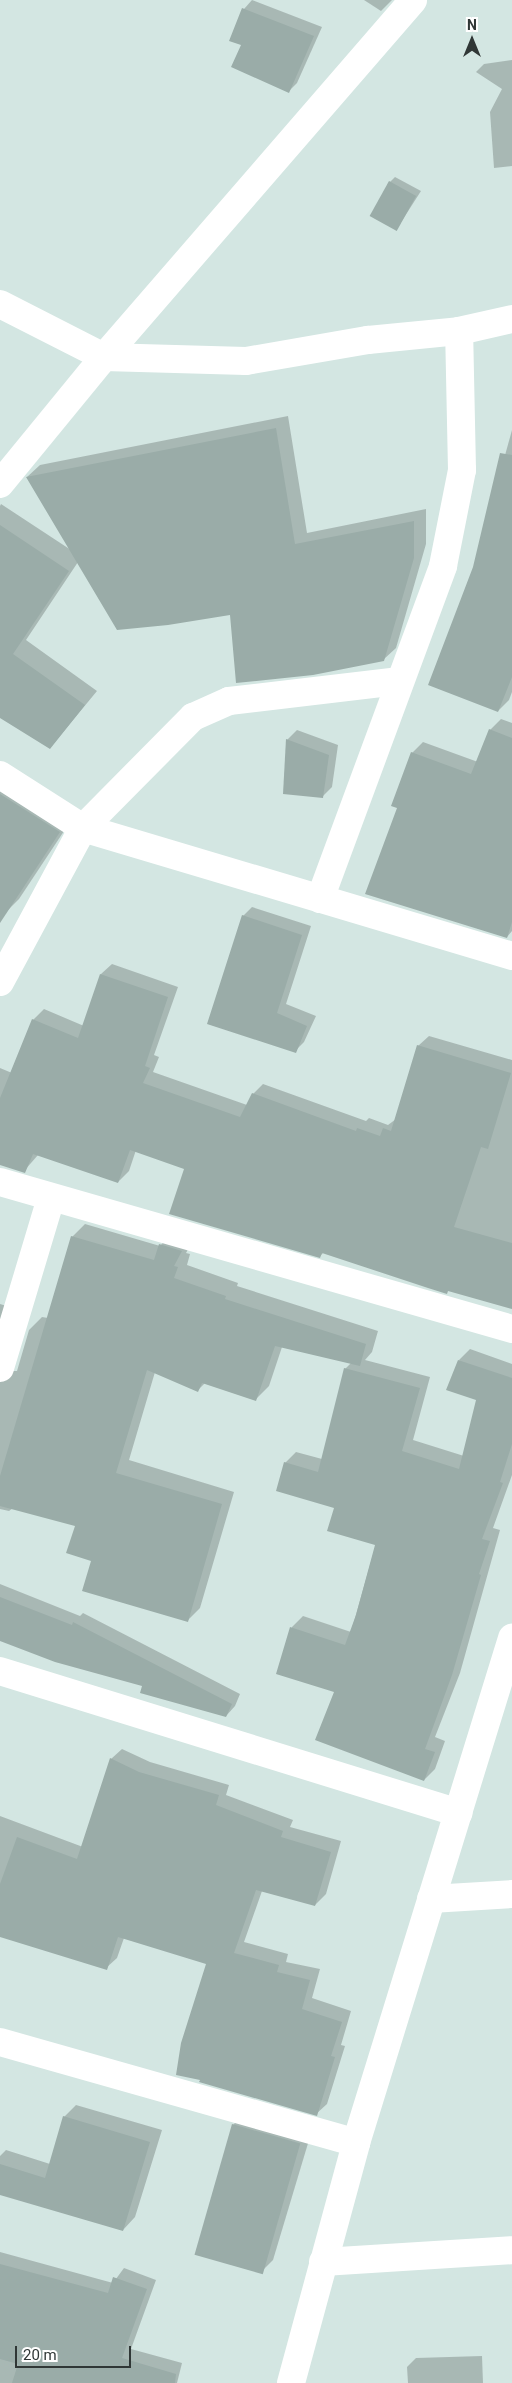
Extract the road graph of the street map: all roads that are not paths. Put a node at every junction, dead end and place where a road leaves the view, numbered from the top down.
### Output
1 (413, 0) edge
2 (0, 304) edge
3 (512, 319) edge
4 (459, 331) junction
5 (104, 357) junction
6 (0, 484) edge
7 (400, 681) junction
8 (0, 775) edge
9 (83, 828) junction
10 (320, 899) junction
11 (512, 956) edge
12 (0, 982) edge
13 (0, 1182) edge
14 (51, 1198) junction
15 (10, 1299) edge
16 (512, 1330) edge
17 (0, 1368) edge
18 (512, 1638) edge
19 (0, 1671) edge
20 (458, 1813) junction
21 (512, 1894) edge
22 (431, 1899) junction
23 (1, 2046) edge
24 (356, 2143) junction
25 (512, 2250) edge
26 (323, 2262) junction
27 (291, 2383) edge

1 - 5 street
2 - 5 street
3 - 4 street
4 - 5 street
4 - 7 street
5 - 6 street
7 - 9 street
7 - 10 street
8 - 9 street
9 - 10 street
9 - 12 street
10 - 11 street
13 - 14 street
14 - 15 street
14 - 16 street
15 - 17 street
18 - 20 street
19 - 20 street
20 - 22 street
21 - 22 street
22 - 24 street
23 - 24 street
24 - 26 street
25 - 26 street
26 - 27 street

